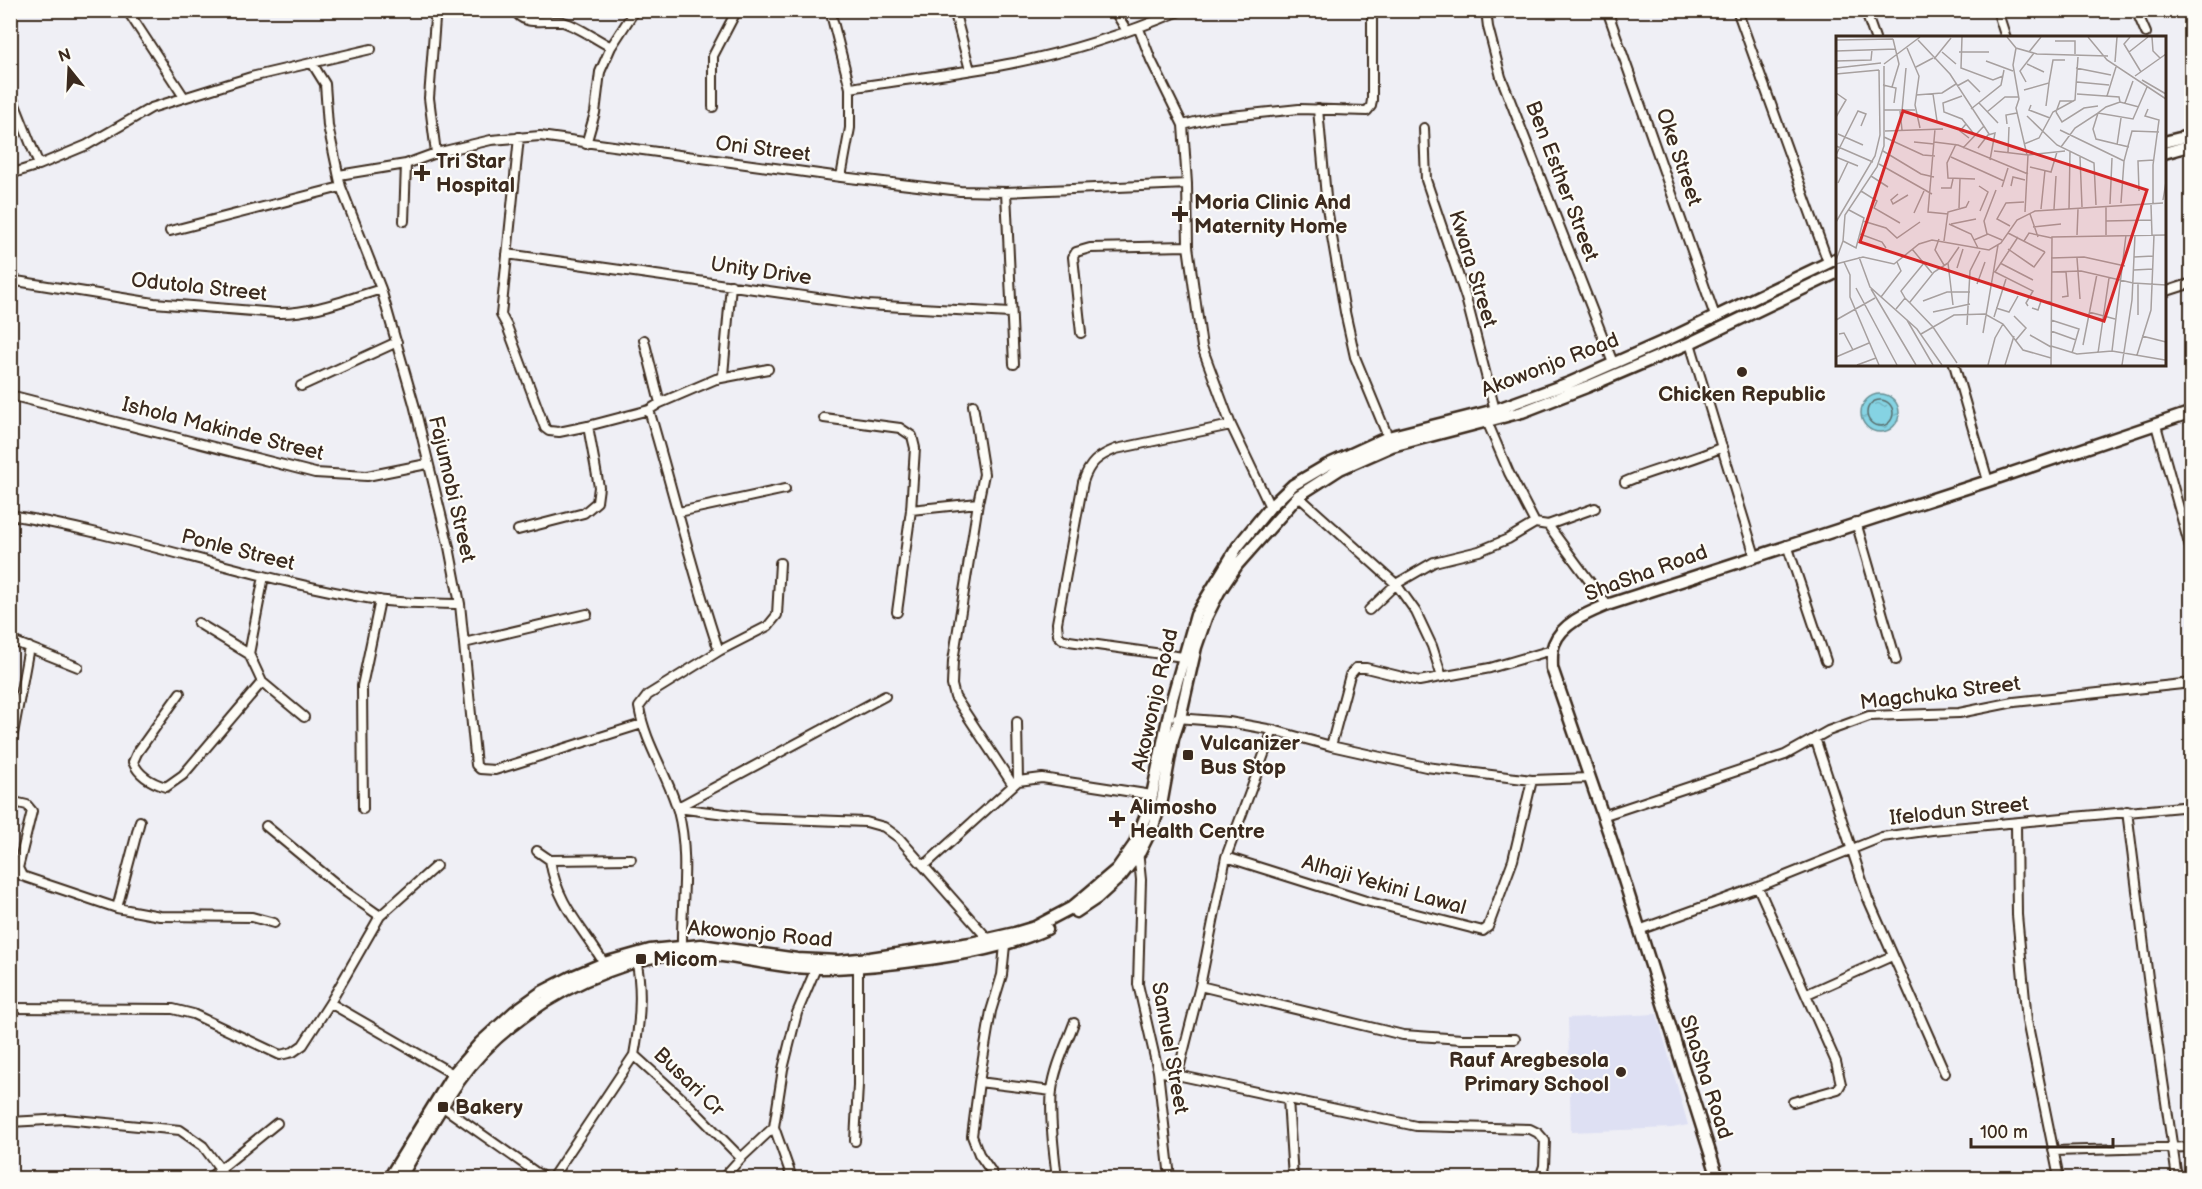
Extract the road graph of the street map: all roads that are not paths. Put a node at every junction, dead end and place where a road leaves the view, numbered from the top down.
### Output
1 (127, 10) edge
2 (514, 10) edge
3 (635, 10) edge
4 (737, 10) edge
5 (830, 10) edge
6 (954, 10) edge
7 (1114, 10) edge
8 (1182, 10) edge
9 (1372, 10) edge
10 (1486, 10) edge
11 (1607, 10) edge
12 (1737, 10) edge
13 (1865, 10) edge
14 (1997, 10) edge
15 (2136, 10) edge
16 (435, 19) dead end
17 (1139, 28) junction
18 (1127, 31) junction
19 (2146, 33) dead end
20 (1874, 36) edge
21 (2005, 36) edge
22 (611, 47) junction
23 (371, 49) dead end
24 (312, 63) junction
25 (970, 70) junction
26 (850, 88) junction
27 (10, 92) edge
28 (184, 97) junction
29 (713, 108) dead end
30 (1318, 109) junction
31 (1182, 125) junction
32 (1424, 128) dead end
33 (2192, 135) edge
34 (519, 137) junction
35 (2166, 142) edge
36 (586, 144) junction
37 (2192, 145) edge
38 (2166, 152) edge
39 (436, 153) junction
40 (406, 164) junction
41 (39, 165) junction
42 (10, 174) edge
43 (339, 175) junction
44 (841, 177) junction
45 (1187, 184) junction
46 (341, 188) junction
47 (1006, 192) junction
48 (404, 221) dead end
49 (170, 231) dead end
50 (1188, 246) junction
51 (507, 254) junction
52 (1833, 260) edge
53 (1836, 273) edge
54 (10, 280) edge
55 (2192, 283) edge
56 (731, 285) junction
57 (381, 289) junction
58 (2166, 291) edge
59 (1731, 310) junction
60 (1010, 313) junction
61 (1715, 316) junction
62 (1733, 321) junction
63 (1081, 333) dead end
64 (644, 340) dead end
65 (397, 342) junction
66 (1690, 343) junction
67 (1014, 363) dead end
68 (1613, 363) junction
69 (1956, 366) edge
70 (768, 369) dead end
71 (716, 379) junction
72 (301, 386) dead end
73 (10, 395) edge
74 (660, 403) junction
75 (973, 405) dead end
76 (650, 410) junction
77 (2192, 412) edge
78 (1491, 416) junction
79 (824, 418) dead end
80 (2156, 424) junction
81 (1231, 425) junction
82 (588, 426) junction
83 (1388, 437) junction
84 (1722, 447) junction
85 (428, 464) junction
86 (1988, 481) junction
87 (1625, 482) dead end
88 (784, 489) dead end
89 (1298, 496) junction
90 (978, 503) junction
91 (1270, 507) junction
92 (1595, 508) dead end
93 (911, 510) junction
94 (679, 512) junction
95 (10, 514) edge
96 (1856, 522) junction
97 (1535, 523) junction
98 (1548, 525) junction
99 (518, 530) dead end
100 (1787, 545) junction
101 (2192, 555) edge
102 (1755, 556) junction
103 (780, 563) dead end
104 (264, 576) junction
105 (1396, 584) junction
106 (380, 600) junction
107 (460, 604) junction
108 (1607, 605) junction
109 (1369, 610) dead end
110 (897, 612) dead end
111 (587, 614) dead end
112 (198, 624) dead end
113 (10, 640) edge
114 (464, 643) junction
115 (29, 647) junction
116 (1552, 650) junction
117 (719, 651) junction
118 (249, 654) junction
119 (1183, 657) junction
120 (1896, 660) dead end
121 (1826, 661) dead end
122 (78, 667) dead end
123 (1442, 677) junction
124 (262, 682) junction
125 (2192, 683) edge
126 (180, 693) dead end
127 (885, 696) dead end
128 (304, 717) dead end
129 (1175, 718) junction
130 (1017, 722) dead end
131 (642, 724) junction
132 (1273, 730) junction
133 (1815, 738) junction
134 (10, 745) edge
135 (1331, 746) junction
136 (1590, 778) junction
137 (1532, 780) junction
138 (1015, 783) junction
139 (1152, 795) junction
140 (10, 801) edge
141 (2192, 806) edge
142 (677, 808) junction
143 (363, 809) dead end
144 (2127, 811) junction
145 (1602, 816) junction
146 (140, 821) dead end
147 (2016, 823) junction
148 (266, 826) dead end
149 (1137, 849) junction
150 (1851, 849) junction
151 (537, 851) dead end
152 (1226, 857) junction
153 (631, 859) dead end
154 (550, 860) junction
155 (436, 866) dead end
156 (924, 866) junction
157 (18, 868) junction
158 (10, 880) edge
159 (1758, 887) junction
160 (117, 908) junction
161 (380, 916) junction
162 (274, 922) dead end
163 (1639, 930) junction
164 (988, 939) junction
165 (1005, 945) junction
166 (682, 949) junction
167 (1892, 956) junction
168 (635, 957) junction
169 (604, 963) junction
170 (816, 968) junction
171 (858, 968) junction
172 (1200, 986) junction
173 (1807, 994) junction
174 (330, 1003) junction
175 (10, 1008) edge
176 (1074, 1023) dead end
177 (1515, 1039) dead end
178 (634, 1055) junction
179 (1158, 1071) junction
180 (1178, 1073) junction
181 (453, 1074) junction
182 (1945, 1074) dead end
183 (979, 1082) junction
184 (1052, 1090) junction
185 (1288, 1099) junction
186 (1793, 1102) dead end
187 (443, 1107) junction
188 (10, 1122) edge
189 (277, 1123) dead end
190 (774, 1127) junction
191 (855, 1141) dead end
192 (2192, 1146) edge
193 (2172, 1148) junction
194 (2054, 1151) junction
195 (741, 1158) junction
196 (221, 1170) junction
197 (1718, 1177) edge
198 (209, 1179) edge
199 (389, 1179) edge
200 (400, 1179) edge
201 (544, 1179) edge
202 (552, 1179) edge
203 (723, 1179) edge
204 (792, 1179) edge
205 (993, 1179) edge
206 (1057, 1179) edge
207 (1170, 1179) edge
208 (1293, 1179) edge
209 (1540, 1179) edge
210 (1702, 1179) edge
211 (2059, 1179) edge
212 (2177, 1179) edge

1 - 28 street
2 - 22 street
3 - 22 street
4 - 29 street
5 - 26 street
6 - 25 street
7 - 18 street
8 - 17 street
9 - 30 street
10 - 68 street, Ben Esther Street
11 - 61 street, Oke Street
12 - 52 street
13 - 20 street
14 - 21 street
15 - 19 street
16 - 39 street
17 - 18 street
17 - 31 street
18 - 25 street
22 - 36 street
23 - 24 street
24 - 28 street
24 - 43 street, Fajumobi Street
25 - 26 street
26 - 44 street
27 - 41 street
28 - 41 street
30 - 31 street
30 - 83 street
31 - 45 street
32 - 78 street, Kwara Street
33 - 35 main road
34 - 36 street, Oni Street
34 - 39 street, Oni Street
34 - 51 street
36 - 44 street, Oni Street
37 - 38 main road
39 - 40 street, Oni Street
40 - 43 street, Oni Street
40 - 48 street
41 - 42 street
43 - 46 street, Fajumobi Street
44 - 47 street, Oni Street
45 - 47 street, Oni Street
45 - 50 street
46 - 49 street
46 - 57 street, Fajumobi Street
47 - 60 street
50 - 63 street
50 - 81 street
51 - 56 street, Unity Drive
51 - 82 street
52 - 59 main road, Akowonjo Road
53 - 62 main road, Akowonjo Road
54 - 57 street, Odutola Street
55 - 58 street
56 - 60 street, Unity Drive
56 - 71 street
57 - 65 street, Fajumobi Street
59 - 61 main road, Akowonjo Road
59 - 62 main road
60 - 67 street
61 - 68 main road, Akowonjo Road
62 - 66 main road, Akowonjo Road
64 - 74 street
65 - 72 street
65 - 85 street, Fajumobi Street
66 - 78 main road, Akowonjo Road
66 - 84 street
68 - 78 main road, Akowonjo Road
69 - 86 street
70 - 71 street
71 - 74 street
73 - 85 street, Ishola Makinde Street
74 - 76 street
75 - 90 street
76 - 82 street
76 - 94 street
77 - 80 main road, ShaSha Road
78 - 83 main road, Akowonjo Road
78 - 89 main road, Akowonjo Road
78 - 97 street, Kwara Street
79 - 93 street
80 - 86 main road, ShaSha Road
80 - 101 street
81 - 91 street
81 - 119 street
82 - 99 street
83 - 91 main road, Akowonjo Road
84 - 87 street
84 - 102 street
85 - 107 street, Fajumobi Street
86 - 96 main road, ShaSha Road
88 - 94 street
89 - 105 street
89 - 129 main road, Akowonjo Road
90 - 93 street
90 - 138 street
91 - 119 main road, Akowonjo Road
92 - 98 street
93 - 110 street
94 - 117 street
95 - 104 street, Ponle Street
96 - 100 main road, ShaSha Road
96 - 120 street
97 - 98 street
97 - 105 street
98 - 108 street
100 - 102 main road, ShaSha Road
100 - 121 street
102 - 108 main road, ShaSha Road
103 - 117 street
104 - 106 street, Ponle Street
104 - 118 street
105 - 109 street
105 - 123 street
106 - 107 street, Ponle Street
106 - 143 street
107 - 114 street, Fajumobi Street
108 - 116 main road, ShaSha Road
111 - 114 street
112 - 118 street
113 - 115 street
114 - 131 street, Fajumobi Street
115 - 122 street
115 - 134 street
116 - 123 street
116 - 136 main road, ShaSha Road
117 - 131 street
118 - 124 street
119 - 129 main road, Akowonjo Road
123 - 135 street
124 - 126 street
124 - 128 street
125 - 133 street, Magchuka Street
127 - 142 street
129 - 132 street
129 - 139 main road, Akowonjo Road
129 - 149 main road, Akowonjo Road
130 - 138 street
131 - 142 street
132 - 135 street
132 - 152 street
133 - 145 street, Magchuka Street
133 - 150 street
135 - 137 street
136 - 137 street
136 - 145 main road, ShaSha Road
137 - 152 street, Alhaji Yekini Lawal
138 - 139 street
138 - 156 street
139 - 149 main road, Akowonjo Road
140 - 157 street
141 - 144 street, Ifelodun Street
142 - 156 street
142 - 166 street
144 - 147 street, Ifelodun Street
144 - 193 street
145 - 163 main road, ShaSha Road
146 - 160 street
147 - 150 street, Ifelodun Street
147 - 194 street
148 - 161 street
149 - 164 main road, Akowonjo Road
149 - 165 main road, Akowonjo Road
149 - 179 street, Samuel Street
150 - 159 street, Ifelodun Street
150 - 167 street
151 - 154 street
152 - 172 street
153 - 154 street
154 - 169 street
155 - 161 street
156 - 164 street
157 - 158 street
157 - 160 street
159 - 163 street, Ifelodun Street
159 - 173 street
160 - 162 street
161 - 174 street
163 - 197 main road, ShaSha Road
164 - 166 main road, Akowonjo Road
165 - 171 main road, Akowonjo Road
165 - 183 street
166 - 168 main road, Akowonjo Road
166 - 170 main road, Akowonjo Road
167 - 173 street
167 - 182 street
168 - 169 main road, Akowonjo Road
168 - 178 street, Busari Cr
168 - 187 main road, Akowonjo Road
169 - 181 main road, Akowonjo Road
170 - 171 main road, Akowonjo Road
170 - 190 street
171 - 191 street
172 - 177 street
172 - 180 street
173 - 186 street
174 - 175 street
174 - 181 street
176 - 184 street
178 - 195 street, Busari Cr
178 - 202 street
179 - 180 street
179 - 207 street, Samuel Street
180 - 185 street
181 - 199 main road, Akowonjo Road
183 - 184 street
183 - 205 street
184 - 206 street
185 - 208 street
185 - 209 street
187 - 200 main road, Akowonjo Road
187 - 201 street
188 - 196 street
189 - 196 street
190 - 195 street
190 - 204 street
192 - 193 street
193 - 194 street
193 - 212 street
194 - 211 street
195 - 203 street
196 - 198 street
197 - 210 street

